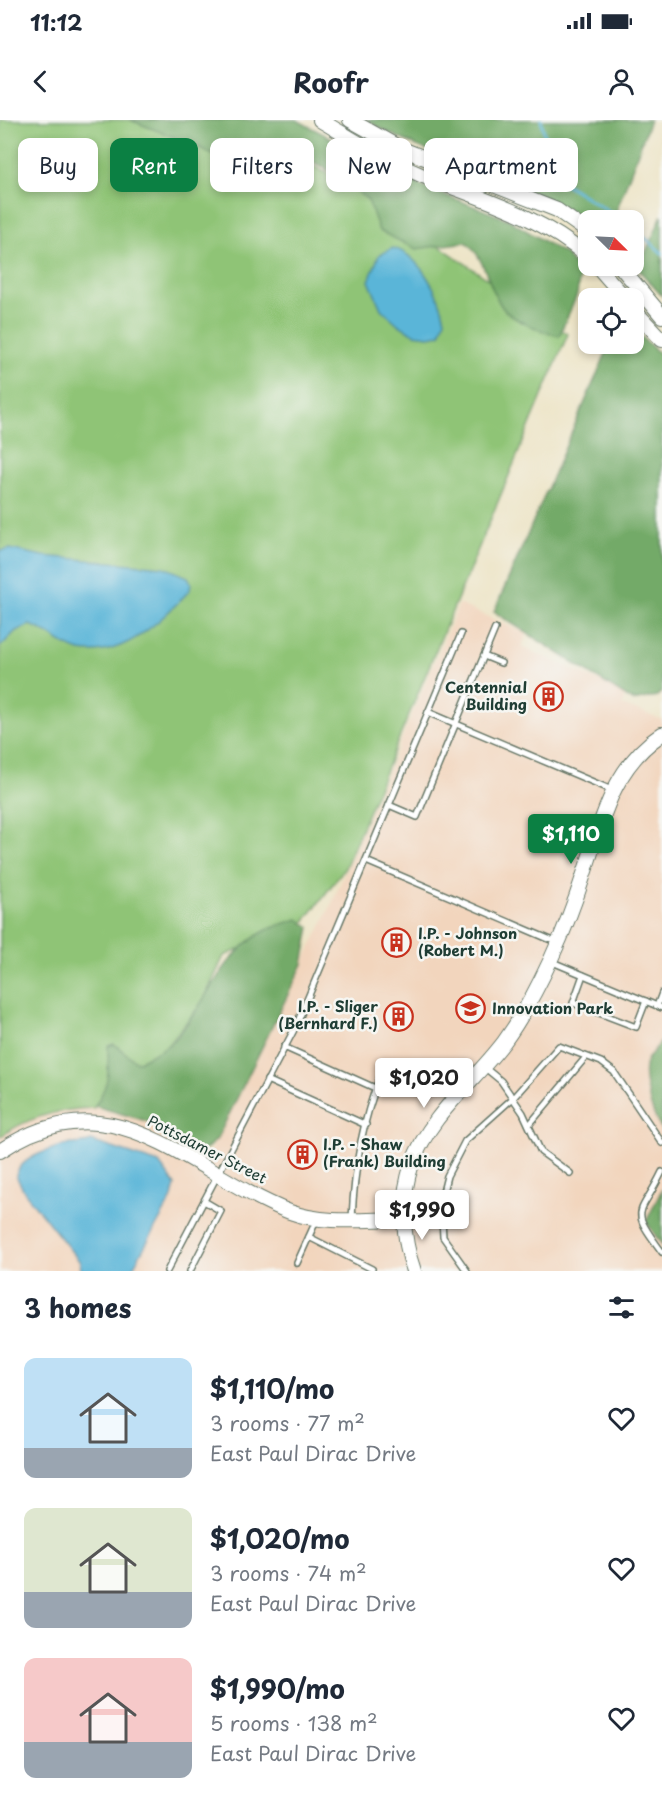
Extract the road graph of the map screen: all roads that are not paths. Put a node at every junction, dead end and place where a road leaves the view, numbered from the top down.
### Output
1 (320, 120) edge
2 (350, 120) edge
3 (578, 225) edge
4 (578, 248) edge
5 (606, 276) edge
6 (628, 276) edge
7 (616, 288) edge
8 (662, 316) edge
9 (644, 321) edge
10 (662, 340) edge
11 (495, 629) dead end
12 (460, 634) dead end
13 (484, 656) junction
14 (501, 663) dead end
15 (428, 712) junction
16 (456, 723) junction
17 (662, 734) edge
18 (612, 790) junction
19 (389, 805) junction
20 (366, 861) junction
21 (558, 943) junction
22 (550, 961) junction
23 (583, 975) junction
24 (662, 994) edge
25 (646, 1001) junction
26 (659, 1007) edge
27 (284, 1047) junction
28 (586, 1057) junction
29 (484, 1066) junction
30 (380, 1077) dead end
31 (267, 1080) junction
32 (375, 1088) junction
33 (513, 1098) junction
34 (366, 1125) junction
35 (529, 1125) junction
36 (662, 1143) edge
37 (0, 1151) edge
38 (662, 1172) edge
39 (570, 1173) dead end
40 (218, 1175) junction
41 (204, 1201) junction
42 (317, 1219) junction
43 (403, 1219) junction
44 (352, 1220) junction
45 (309, 1237) junction
46 (662, 1252) edge
47 (297, 1263) dead end
48 (372, 1269) dead end
49 (167, 1271) edge
50 (190, 1271) edge
51 (414, 1271) edge
52 (467, 1271) edge

1 - 4 street
2 - 3 street
5 - 7 street
6 - 8 street
9 - 10 street
11 - 13 lane
12 - 15 lane
13 - 14 lane
13 - 16 lane
15 - 16 lane
15 - 19 lane
16 - 18 lane
16 - 19 lane
17 - 18 street
18 - 21 street
19 - 20 lane
20 - 21 lane
20 - 27 lane
21 - 22 street
22 - 23 lane
22 - 29 street
23 - 25 lane
23 - 25 lane
24 - 26 lane
25 - 26 lane
27 - 31 lane
27 - 32 lane
28 - 33 lane
28 - 35 lane
28 - 36 lane
29 - 33 lane
29 - 43 street
30 - 32 lane
31 - 34 lane
31 - 40 lane
32 - 34 lane
33 - 35 lane
33 - 52 lane
34 - 44 lane
35 - 39 lane
37 - 40 street, Pottsdamer Street
38 - 46 lane
40 - 41 lane
40 - 42 street, Pottsdamer Street
41 - 49 lane
41 - 50 lane
42 - 44 street, Pottsdamer Street
42 - 45 lane
43 - 44 street, Pottsdamer Street
43 - 51 street
45 - 47 lane
45 - 48 lane

